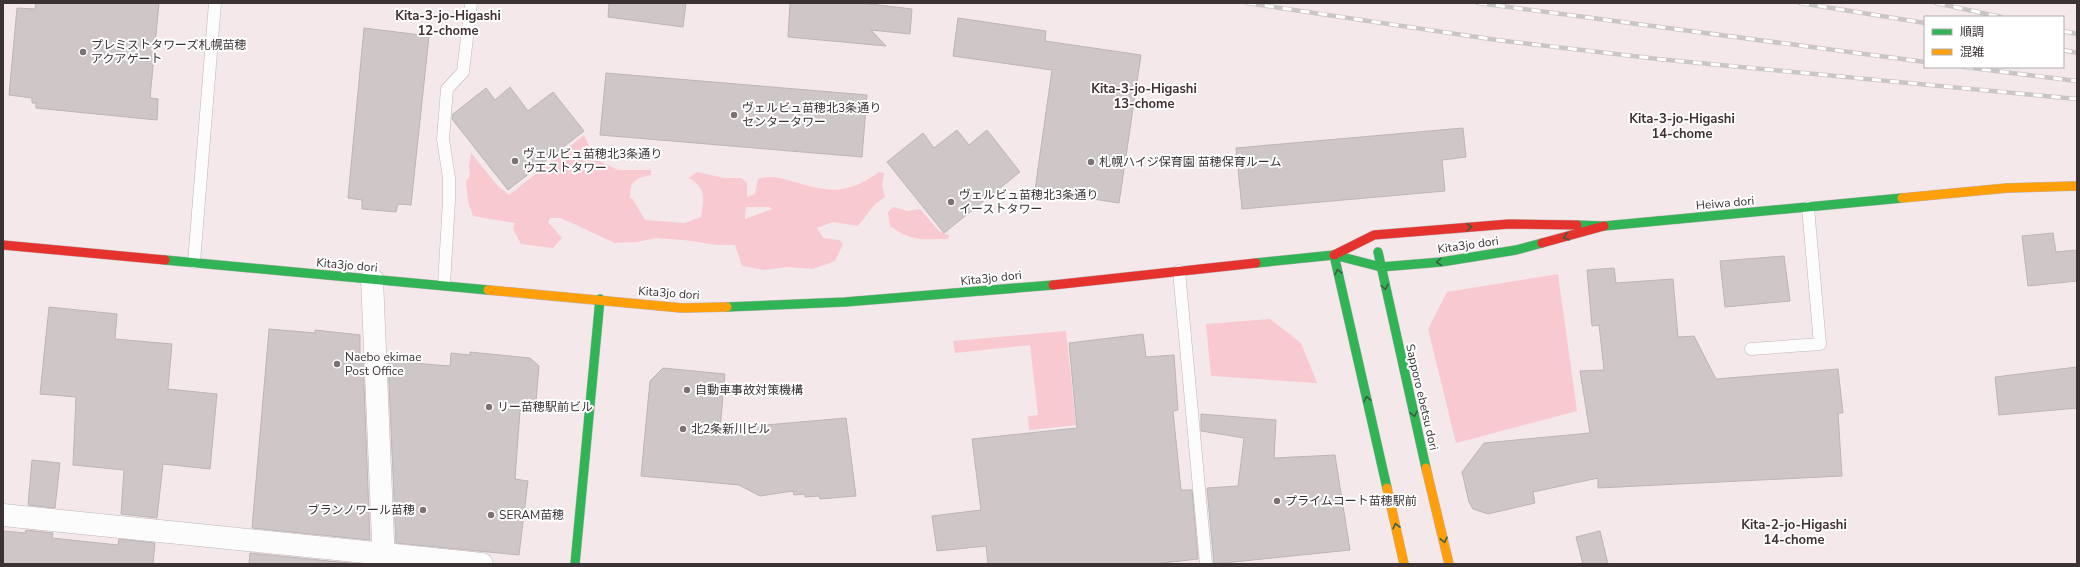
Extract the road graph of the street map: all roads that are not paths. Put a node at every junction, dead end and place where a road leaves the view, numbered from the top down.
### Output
1 (215, 3) edge
2 (471, 3) edge
3 (2077, 186) edge
4 (1808, 207) junction
5 (1604, 226) junction
6 (1374, 235) junction
7 (3, 245) edge
8 (1334, 255) junction
9 (194, 262) junction
10 (1381, 267) junction
11 (1179, 271) junction
12 (372, 279) junction
13 (444, 284) junction
14 (600, 299) junction
15 (1751, 349) dead end
16 (3, 515) edge
17 (384, 559) edge
18 (482, 564) edge
19 (575, 564) edge
20 (1206, 564) edge
21 (1404, 564) edge
22 (1449, 564) edge

1 - 9 lane
2 - 13 lane
3 - 4 street, Heiwa dori
4 - 5 street, Heiwa dori
4 - 15 lane
6 -> 5 street, Heiwa dori
5 -> 10 street, Kita3jo dori
6 - 8 street, Kita3jo dori
6 - 10 street, Sapporo ebetsu dori
7 - 9 street, Kita3jo dori
8 - 10 street, Kita3jo dori
8 - 11 street, Kita3jo dori
21 -> 8 street
9 - 12 street, Kita3jo dori
10 -> 22 street, Sapporo ebetsu dori
11 - 14 street, Kita3jo dori
11 - 20 lane
12 - 13 street, Kita3jo dori
12 - 17 street
13 - 14 street, Kita3jo dori
14 - 19 street
16 - 17 street
17 - 18 street

